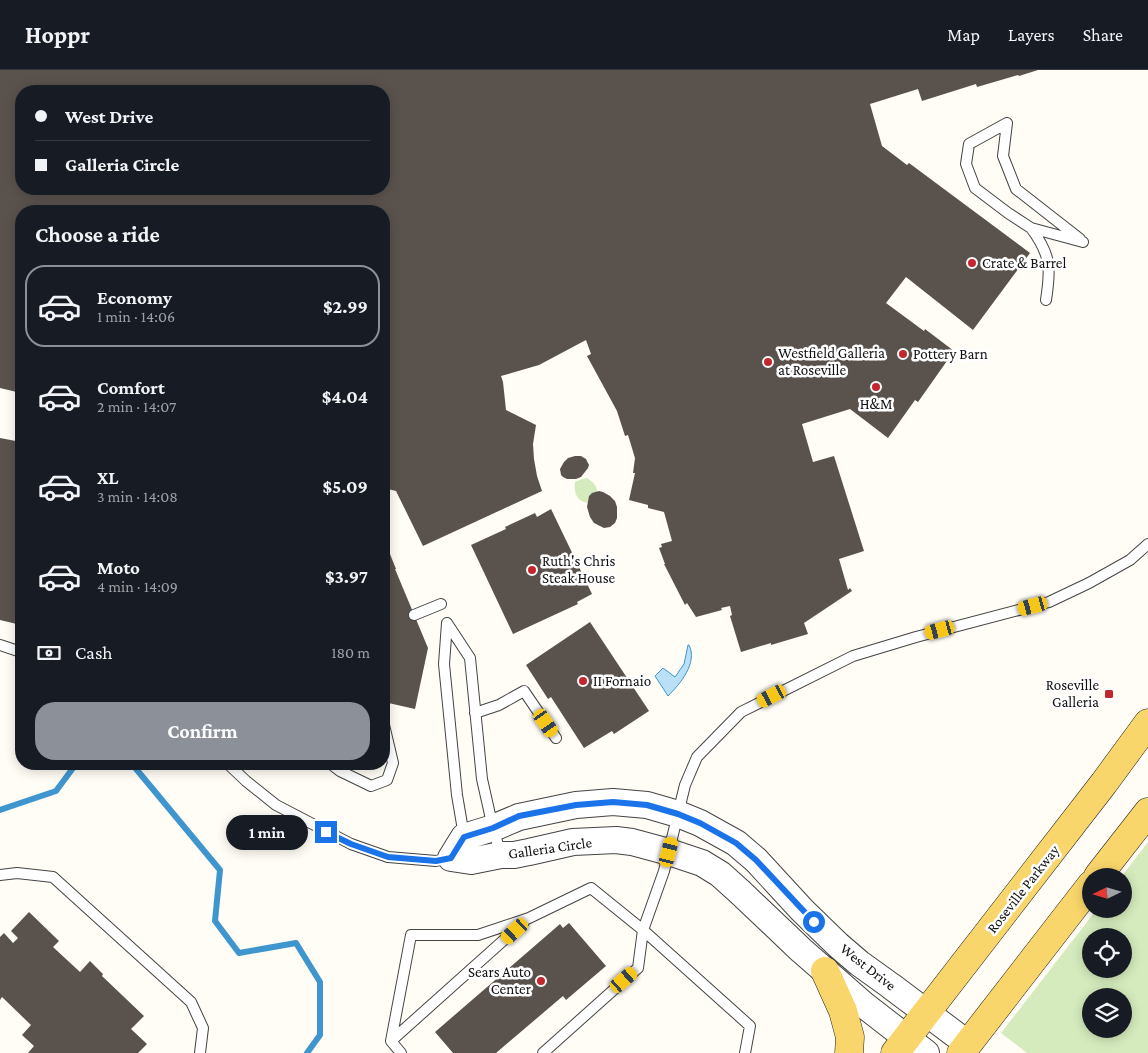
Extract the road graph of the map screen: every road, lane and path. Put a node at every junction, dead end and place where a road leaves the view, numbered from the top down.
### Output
1 (1031, 228) junction
2 (1046, 300) dead end
3 (1148, 544) edge
4 (441, 604) dead end
5 (414, 615) dead end
6 (0, 645) edge
7 (15, 651) edge
8 (475, 713) junction
9 (1148, 723) edge
10 (556, 738) dead end
11 (390, 750) edge
12 (235, 770) edge
13 (339, 770) edge
14 (1148, 812) edge
15 (678, 814) junction
16 (493, 828) junction
17 (462, 852) junction
18 (669, 852) junction
19 (501, 855) junction
20 (1104, 868) edge
21 (0, 875) edge
22 (1082, 897) edge
23 (529, 918) junction
24 (643, 930) junction
25 (825, 971) junction
26 (926, 1012) junction
27 (391, 1041) junction
28 (910, 1048) edge
29 (968, 1049) edge
30 (200, 1053) edge
31 (401, 1053) edge
32 (543, 1053) edge
33 (745, 1053) edge
34 (849, 1053) edge

1 - 1 lane
1 - 2 lane
3 - 15 lane
4 - 5 lane
6 - 7 lane
8 - 10 lane
8 - 16 lane
8 - 17 lane
9 - 26 main road, Roseville Parkway
11 - 13 lane
12 - 17 lane, Galleria Circle
14 - 20 main road
15 - 16 street, Galleria Circle
15 - 18 lane
15 - 26 street, West Drive
16 - 17 street, Galleria Circle
16 - 19 lane
17 - 19 street, Galleria Circle
18 - 19 street, Galleria Circle
18 - 24 lane
18 - 25 street, West Drive
21 - 30 lane
22 - 29 main road
23 - 24 lane
23 - 27 lane
23 - 27 lane
24 - 32 lane
24 - 33 lane
25 - 28 street, West Drive
25 - 34 main road
26 - 28 main road, Roseville Parkway
26 - 29 street, West Drive
27 - 31 lane

